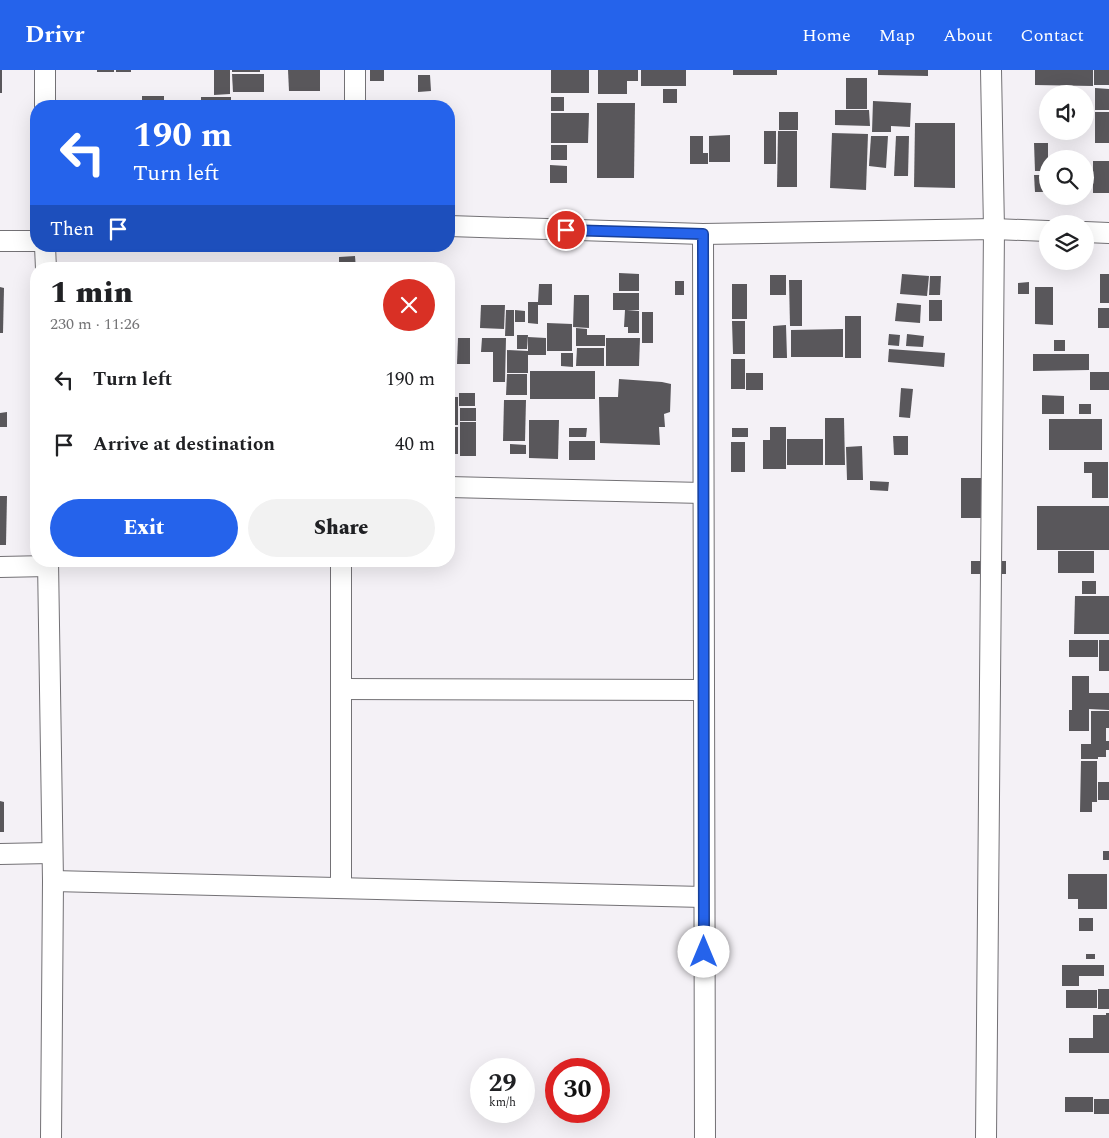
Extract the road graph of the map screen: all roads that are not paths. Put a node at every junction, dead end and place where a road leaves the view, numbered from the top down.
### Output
1 (45, 70) edge
2 (355, 70) edge
3 (991, 70) edge
4 (45, 100) edge
5 (355, 100) edge
6 (455, 226) edge
7 (994, 229) junction
8 (1039, 231) edge
9 (1094, 232) edge
10 (1109, 233) edge
11 (703, 234) junction
12 (0, 241) edge
13 (30, 241) edge
14 (455, 487) edge
15 (703, 493) junction
16 (30, 564) edge
17 (0, 566) edge
18 (48, 567) edge
19 (341, 567) edge
20 (341, 689) junction
21 (703, 690) junction
22 (51, 853) junction
23 (0, 854) edge
24 (52, 880) junction
25 (341, 887) junction
26 (703, 897) junction
27 (52, 1138) edge
28 (705, 1138) edge
29 (986, 1138) edge

1 - 4 street
2 - 5 street
3 - 7 street
6 - 11 street
7 - 8 street
7 - 11 street
7 - 29 street
9 - 10 street
11 - 15 street
12 - 13 street
14 - 15 street
15 - 21 street
16 - 17 street
18 - 22 street
19 - 20 street
20 - 21 street
20 - 25 street
21 - 26 street
22 - 23 street
22 - 24 street
24 - 25 street
24 - 27 street
25 - 26 street
26 - 28 street

